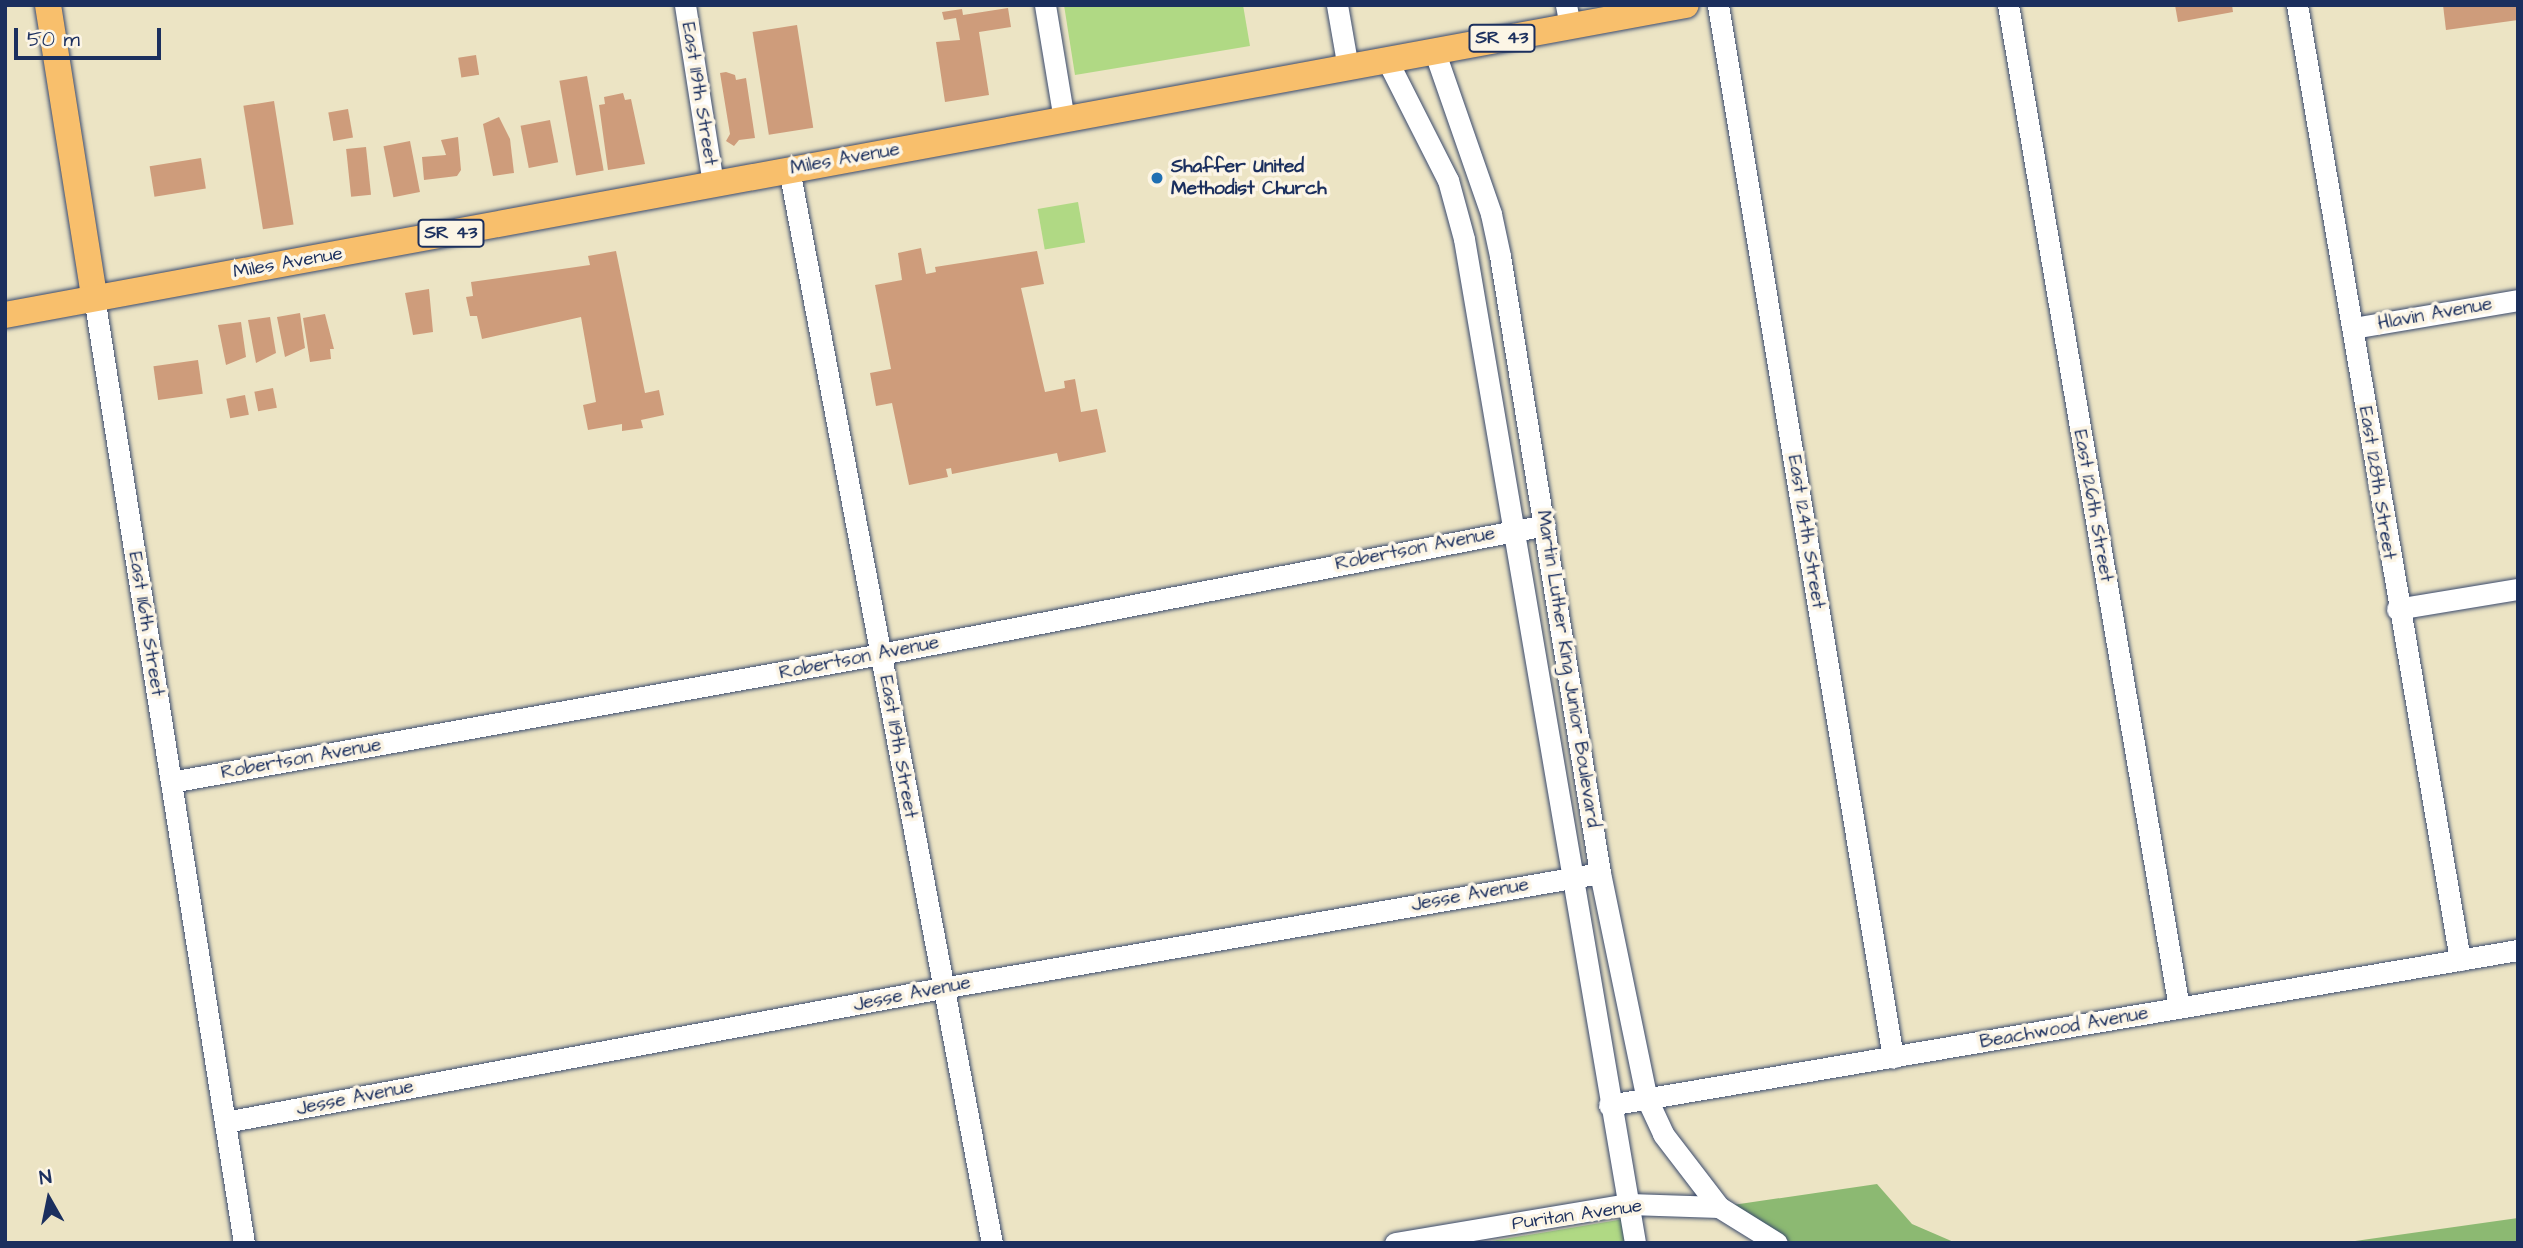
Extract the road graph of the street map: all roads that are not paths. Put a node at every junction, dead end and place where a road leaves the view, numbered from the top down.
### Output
1 (48, 5) edge
2 (685, 5) edge
3 (1045, 5) edge
4 (1336, 5) edge
5 (1686, 5) edge
6 (1718, 5) edge
7 (2008, 5) edge
8 (2297, 5) edge
9 (1568, 15) edge
10 (1434, 50) junction
11 (1387, 60) junction
12 (1348, 68) junction
13 (1063, 120) junction
14 (789, 169) junction
15 (713, 184) junction
16 (94, 297) junction
17 (2518, 300) edge
18 (5, 315) edge
19 (2353, 328) junction
20 (1545, 525) junction
21 (1512, 530) junction
22 (2518, 589) edge
23 (2397, 609) junction
24 (881, 654) junction
25 (171, 782) junction
26 (1600, 873) junction
27 (1572, 877) junction
28 (2518, 950) edge
29 (2460, 960) junction
30 (942, 988) junction
31 (2179, 1008) junction
32 (1893, 1058) junction
33 (1647, 1099) junction
34 (1609, 1105) junction
35 (225, 1122) junction
36 (1629, 1203) junction
37 (1719, 1207) junction
38 (244, 1243) edge
39 (992, 1243) edge
40 (1395, 1243) edge
41 (1635, 1243) edge
42 (1777, 1243) edge

1 - 16 main road, East 116th Street
2 - 15 street, East 119th Street
3 - 13 street
4 - 12 street
5 - 9 main road, Miles Avenue / SR 43
6 - 32 street, East 124th Street
7 - 31 street, East 126th Street
8 - 19 street, East 128th Street
9 - 10 main road, Miles Avenue / SR 43
10 - 11 main road, Miles Avenue / SR 43
10 - 20 street, Martin Luther King Junior Boulevard
11 - 12 main road, Miles Avenue / SR 43
11 - 21 street, Martin Luther King Junior Boulevard
12 - 13 main road, Miles Avenue / SR 43
13 - 14 main road, Miles Avenue / SR 43
14 - 15 main road, Miles Avenue / SR 43
14 - 24 street, East 119th Street
15 - 16 main road, Miles Avenue / SR 43
16 - 18 main road, Miles Avenue / SR 43
16 - 25 street, East 116th Street
17 - 19 street, Hlavin Avenue
19 - 23 street, East 128th Street
20 - 21 street, Robertson Avenue
20 - 26 street, Martin Luther King Junior Boulevard
21 - 24 street, Robertson Avenue
21 - 27 street, Martin Luther King Junior Boulevard
22 - 23 street
23 - 29 street, East 128th Street
24 - 25 street, Robertson Avenue
24 - 30 street, East 119th Street
25 - 35 street, East 116th Street
26 - 27 street, Jesse Avenue
26 - 33 street, Martin Luther King Junior Boulevard
27 - 30 street, Jesse Avenue
27 - 34 street, Martin Luther King Junior Boulevard
28 - 29 street, Beachwood Avenue
29 - 31 street, Beachwood Avenue
30 - 35 street, Jesse Avenue
30 - 39 street, East 119th Street
31 - 32 street, Beachwood Avenue
32 - 33 street, Beachwood Avenue
33 - 34 street, Beachwood Avenue
33 - 37 street, Martin Luther King Junior Boulevard
34 - 36 street, Martin Luther King Junior Boulevard
35 - 38 street, East 116th Street
36 - 37 street, Puritan Avenue
36 - 40 street, Puritan Avenue
36 - 41 street, Martin Luther King Junior Boulevard
37 - 42 street, Martin Luther King Junior Boulevard

